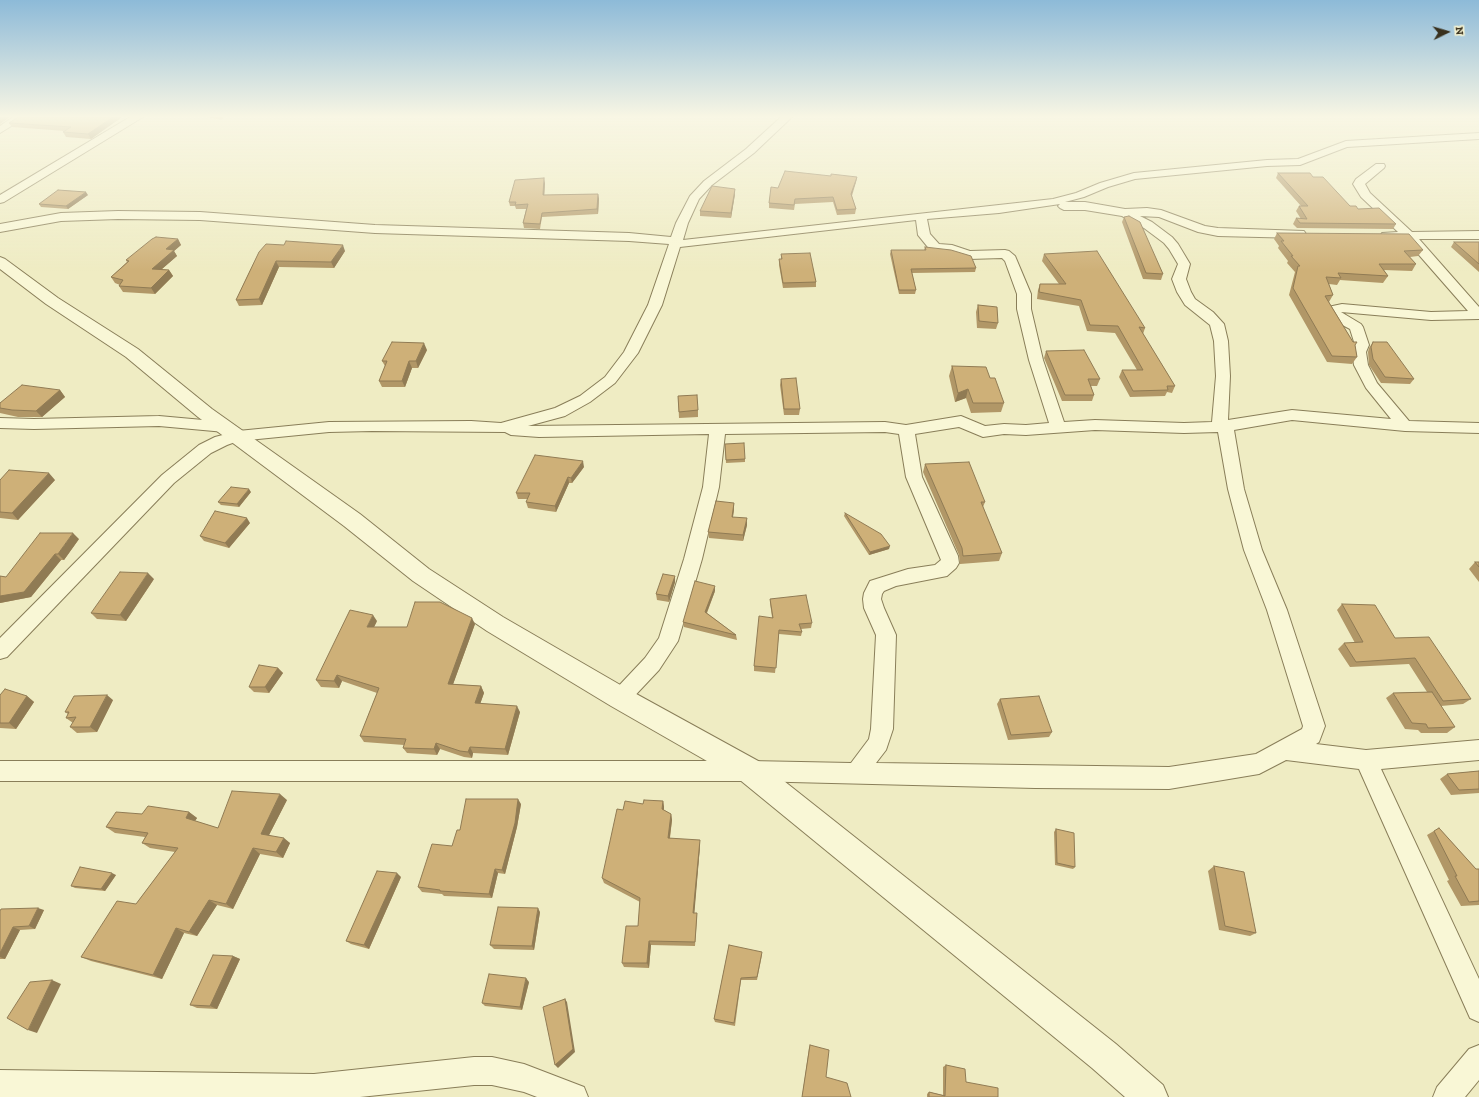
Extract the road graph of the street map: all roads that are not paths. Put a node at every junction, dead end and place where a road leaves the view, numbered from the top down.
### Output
1 (53, 168) edge
2 (727, 168) edge
3 (1214, 168) edge
4 (1377, 168) edge
5 (0, 200) edge
6 (999, 210) junction
7 (1125, 213) junction
8 (921, 216) junction
9 (0, 228) edge
10 (1202, 229) junction
11 (1311, 235) edge
12 (1479, 235) edge
13 (1371, 236) edge
14 (1409, 236) junction
15 (1166, 238) junction
16 (676, 242) junction
17 (0, 262) edge
18 (1479, 315) edge
19 (8, 423) edge
20 (1223, 426) junction
21 (1405, 426) junction
22 (501, 428) junction
23 (1058, 428) junction
24 (1479, 428) edge
25 (718, 429) junction
26 (906, 430) junction
27 (232, 431) junction
28 (0, 437) edge
29 (0, 651) edge
30 (620, 698) junction
31 (1286, 750) junction
32 (1479, 750) edge
33 (1366, 760) junction
34 (0, 771) edge
35 (750, 771) junction
36 (856, 774) junction
37 (1479, 1009) edge
38 (1479, 1059) edge
39 (0, 1084) edge
40 (574, 1097) edge
41 (1152, 1097) edge
42 (1447, 1097) edge

1 - 5 street
2 - 16 street
3 - 6 street
4 - 14 street
6 - 7 street
6 - 8 street
7 - 10 street
7 - 15 street
8 - 16 street
8 - 23 street
9 - 16 street
10 - 11 street
10 - 15 street
12 - 14 street
13 - 14 street
14 - 18 street
15 - 20 street
16 - 22 street
17 - 27 street
18 - 21 street
19 - 27 street
19 - 28 street
20 - 21 street
20 - 23 street
20 - 31 street
21 - 24 street
22 - 25 street
22 - 27 street
23 - 26 street
25 - 26 street
25 - 30 street
26 - 36 street
27 - 29 street
27 - 30 street
30 - 35 street
31 - 33 street
31 - 36 street
32 - 33 street
33 - 37 street
34 - 35 street
35 - 36 street
35 - 41 street
38 - 42 street
39 - 40 street

